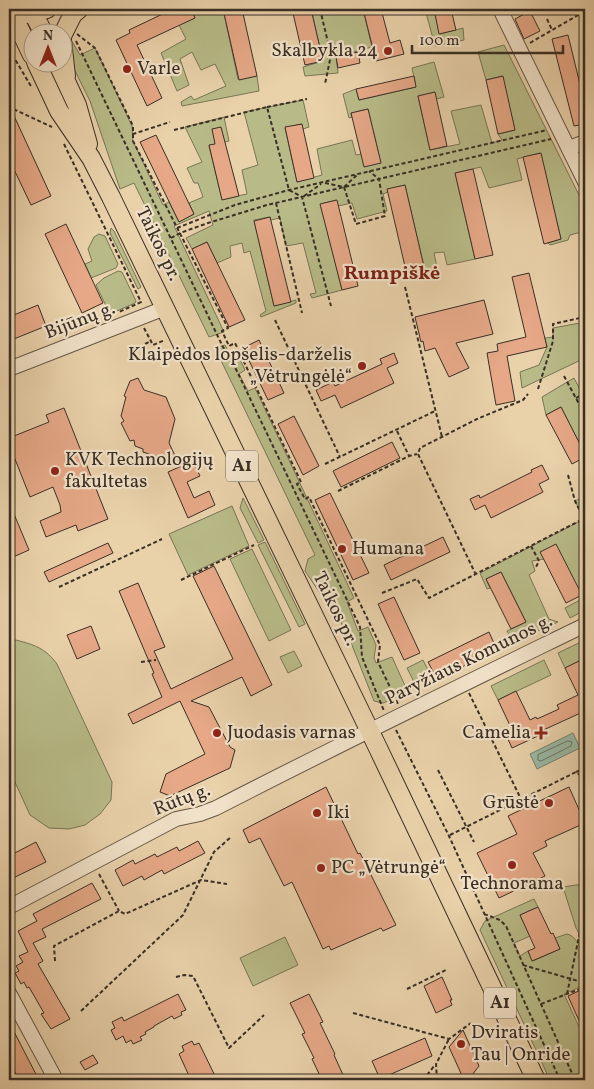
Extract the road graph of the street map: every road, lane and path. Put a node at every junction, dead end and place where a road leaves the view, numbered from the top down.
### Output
1 (78, 9) edge
2 (320, 9) edge
3 (500, 9) edge
4 (37, 10) edge
5 (585, 11) edge
6 (11, 14) edge
7 (547, 19) dead end
8 (71, 22) edge
9 (552, 30) junction
10 (22, 35) edge
11 (72, 38) edge
12 (72, 38) edge
13 (520, 49) junction
14 (41, 72) edge
15 (62, 72) edge
16 (66, 72) edge
17 (66, 82) junction
18 (325, 84) dead end
19 (9, 96) edge
20 (308, 99) dead end
21 (267, 107) junction
22 (170, 122) dead end
23 (56, 129) dead end
24 (174, 130) dead end
25 (132, 134) junction
26 (564, 137) junction
27 (61, 138) dead end
28 (585, 142) edge
29 (92, 158) junction
30 (369, 171) junction
31 (358, 174) junction
32 (379, 179) junction
33 (585, 182) edge
34 (323, 183) junction
35 (344, 187) junction
36 (289, 190) junction
37 (302, 197) junction
38 (276, 203) junction
39 (177, 228) junction
40 (180, 233) junction
41 (171, 238) junction
42 (405, 288) dead end
43 (135, 305) dead end
44 (331, 306) dead end
45 (165, 308) junction
46 (302, 313) dead end
47 (580, 318) dead end
48 (275, 320) dead end
49 (150, 341) dead end
50 (145, 344) dead end
51 (9, 369) edge
52 (564, 376) dead end
53 (538, 389) dead end
54 (528, 394) dead end
55 (585, 394) edge
56 (576, 398) junction
57 (435, 411) junction
58 (585, 415) edge
59 (397, 430) junction
60 (442, 437) junction
61 (418, 454) junction
62 (409, 456) junction
63 (340, 457) junction
64 (326, 464) dead end
65 (568, 475) dead end
66 (338, 491) dead end
67 (585, 519) edge
68 (162, 539) dead end
69 (254, 545) dead end
70 (531, 546) junction
71 (536, 567) dead end
72 (476, 575) junction
73 (181, 580) dead end
74 (59, 588) dead end
75 (382, 593) dead end
76 (585, 624) edge
77 (156, 660) dead end
78 (141, 662) dead end
79 (465, 684) junction
80 (390, 712) junction
81 (370, 730) junction
82 (585, 768) edge
83 (438, 770) dead end
84 (576, 772) junction
85 (585, 779) edge
86 (521, 800) junction
87 (466, 827) junction
88 (449, 836) junction
89 (231, 837) dead end
90 (474, 842) dead end
91 (93, 862) junction
92 (201, 880) junction
93 (227, 884) dead end
94 (9, 907) edge
95 (585, 908) edge
96 (119, 911) junction
97 (484, 914) junction
98 (55, 962) dead end
99 (523, 965) junction
100 (446, 970) dead end
101 (176, 977) dead end
102 (570, 978) junction
103 (585, 983) edge
104 (585, 987) edge
105 (407, 989) dead end
106 (9, 993) edge
107 (567, 994) junction
108 (541, 1004) junction
109 (81, 1011) dead end
110 (353, 1013) dead end
111 (264, 1015) dead end
112 (471, 1023) dead end
113 (449, 1039) junction
114 (436, 1064) junction
115 (56, 1080) edge
116 (422, 1080) edge
117 (437, 1080) edge
118 (536, 1080) edge
119 (560, 1080) edge
120 (575, 1080) edge

1 - 8 main road
2 - 18 path
3 - 13 street
4 - 6 main road
5 - 9 path
6 - 10 main road
7 - 9 path
9 - 13 path
11 - 25 path
12 - 41 path
13 - 26 street
14 - 29 main road, Taikos pr. / A1
15 - 17 main road, Taikos pr. / A1
16 - 17 main road
17 - 29 main road, Taikos pr. / A1
19 - 23 path
20 - 21 path
21 - 24 path
21 - 36 path
22 - 25 path
25 - 39 path
26 - 28 street
26 - 30 path
26 - 32 path
26 - 33 street
27 - 43 path
29 - 45 main road, Taikos pr. / A1
30 - 31 path
30 - 32 path
31 - 34 path
31 - 35 path
32 - 35 path
32 - 35 path
34 - 35 path
34 - 36 path
34 - 37 path
35 - 37 path
36 - 37 path
36 - 39 path
37 - 38 path
37 - 44 path
38 - 40 path
38 - 46 path
39 - 40 path
40 - 41 path
40 - 80 path
41 - 80 path
42 - 57 path
45 - 51 street, Bijūnų g.
45 - 81 main road, Taikos pr. / A1
47 - 53 path
48 - 63 path
49 - 50 path
52 - 56 path
54 - 60 path
55 - 56 path
56 - 58 path
57 - 59 path
57 - 60 path
59 - 62 path
59 - 63 path
60 - 61 path
61 - 62 path
61 - 72 path
62 - 66 path
63 - 64 path
65 - 67 path
67 - 70 path
68 - 74 path
69 - 73 path
70 - 71 path
70 - 72 path
72 - 75 path
76 - 79 street, Paryžiaus Komunos g.
77 - 78 path
79 - 80 street, Paryžiaus Komunos g.
79 - 86 path
80 - 81 street, Paryžiaus Komunos g.
80 - 88 path
81 - 91 street, Rūtų g.
81 - 118 main road, Taikos pr. / A1
82 - 84 path
83 - 87 path
84 - 85 path
84 - 86 path
86 - 87 path
87 - 88 path
87 - 90 path
88 - 97 path
89 - 92 path
91 - 94 street, Rūtų g.
91 - 96 path
92 - 93 path
92 - 96 path
92 - 109 path
95 - 102 path
96 - 98 path
97 - 99 path
97 - 119 path
99 - 102 path
99 - 108 path
100 - 105 path
101 - 111 path
102 - 103 path
102 - 107 path
104 - 107 path
106 - 115 street
107 - 108 path
108 - 120 path
110 - 113 path
112 - 113 path
113 - 114 path
114 - 116 path
114 - 117 path

